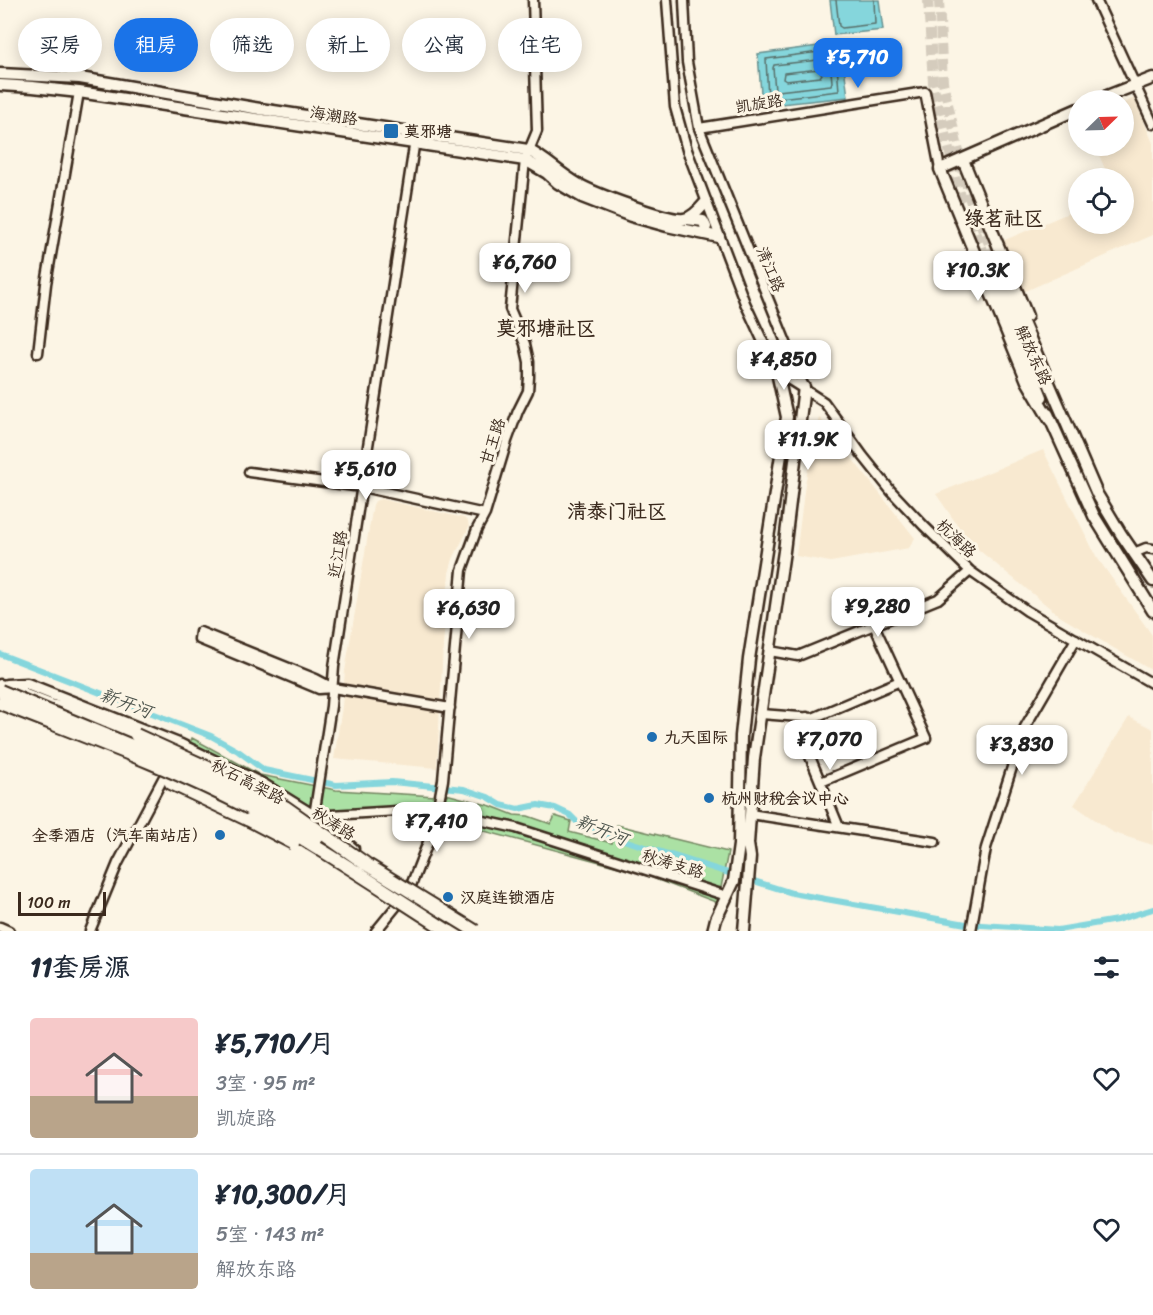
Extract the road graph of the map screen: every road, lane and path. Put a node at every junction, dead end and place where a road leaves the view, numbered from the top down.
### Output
1 (533, 0) edge
2 (667, 0) edge
3 (684, 0) edge
4 (1096, 0) edge
5 (0, 74) edge
6 (1153, 78) edge
7 (1136, 84) junction
8 (0, 85) edge
9 (1121, 90) edge
10 (79, 93) junction
11 (1068, 113) edge
12 (1153, 124) edge
13 (699, 128) junction
14 (415, 138) junction
15 (526, 155) junction
16 (963, 160) junction
17 (940, 169) junction
18 (706, 202) junction
19 (684, 219) junction
20 (704, 232) junction
21 (719, 237) junction
22 (38, 353) dead end
23 (777, 372) junction
24 (804, 387) junction
25 (1062, 415) junction
26 (1050, 420) junction
27 (249, 472) dead end
28 (362, 487) junction
29 (485, 514) junction
30 (1153, 549) edge
31 (1134, 553) junction
32 (970, 571) junction
33 (1153, 581) edge
34 (1153, 611) edge
35 (874, 625) junction
36 (1076, 639) junction
37 (770, 651) junction
38 (900, 681) junction
39 (1153, 684) edge
40 (1, 688) edge
41 (333, 688) junction
42 (0, 703) edge
43 (54, 707) junction
44 (0, 708) edge
45 (450, 708) junction
46 (761, 714) junction
47 (807, 717) junction
48 (182, 745) junction
49 (174, 757) junction
50 (166, 772) junction
51 (821, 782) junction
52 (414, 810) dead end
53 (437, 811) junction
54 (750, 814) junction
55 (311, 820) junction
56 (838, 828) junction
57 (302, 836) junction
58 (935, 842) dead end
59 (744, 844) junction
60 (410, 888) junction
61 (727, 896) junction
62 (403, 898) junction
63 (0, 927) edge
64 (9, 931) edge
65 (90, 931) edge
66 (375, 931) edge
67 (441, 931) edge
68 (448, 931) edge
69 (456, 931) edge
70 (465, 931) edge
71 (477, 931) edge
72 (713, 931) edge
73 (744, 931) edge
74 (971, 931) edge

1 - 15 street, 甘王路
2 - 18 street
3 - 13 street, 清江路
4 - 7 street
5 - 14 main road, 海潮路
6 - 7 main road
7 - 9 main road
7 - 12 street
8 - 10 main road, 海潮路
10 - 14 main road, 海潮路
10 - 22 street
11 - 16 main road
13 - 17 street, 凯旋路
13 - 24 street, 清江路
14 - 15 main road, 海潮路
14 - 28 street, 近江路
15 - 19 main road, 海潮路
15 - 20 main road, 海潮路
15 - 29 street, 甘王路
16 - 17 main road
16 - 25 main road, 解放东路
17 - 26 main road, 解放东路
18 - 19 main road
18 - 21 street
19 - 20 main road, 海潮路
20 - 21 main road, 海潮路
21 - 23 street
23 - 24 street, 杭海路
23 - 59 main road
24 - 32 street, 杭海路
24 - 37 main road, 清江路
25 - 26 main road, 解放东路
25 - 31 main road, 解放东路
26 - 34 main road, 解放东路
27 - 28 street
28 - 29 street
28 - 41 street, 近江路
29 - 45 street, 甘王路
30 - 31 street
31 - 33 main road, 解放东路
32 - 35 street
32 - 36 street, 杭海路
35 - 37 street
35 - 38 street
36 - 39 street, 杭海路
36 - 74 street
37 - 46 main road, 清江路
38 - 47 street
38 - 51 street
40 - 43 main road, 秋涛路
40 - 48 main road
40 - 70 highway, 秋石高架路, bridge
41 - 41 street
41 - 45 street
41 - 55 street, 近江路
42 - 68 highway, 秋石高架路, bridge
43 - 49 main road, 秋涛路
43 - 71 highway, bridge
44 - 50 main road, 秋涛路
45 - 53 street, 甘王路
46 - 47 street
46 - 54 main road, 清江路
47 - 51 street
48 - 49 street
48 - 55 main road
49 - 50 street
49 - 55 main road, 秋涛路
50 - 57 main road, 秋涛路
50 - 65 street
50 - 67 highway, bridge
51 - 56 street
52 - 55 street
53 - 60 street, 甘王路
53 - 61 street, 秋涛支路
54 - 56 street
54 - 59 main road, 清江路
55 - 57 street, 近江路
55 - 60 main road, 秋涛路
56 - 58 street
57 - 62 main road, 秋涛路
59 - 61 main road
59 - 73 main road
60 - 71 main road, 秋涛路
61 - 72 main road
62 - 66 street
62 - 69 main road, 秋涛路
63 - 64 street

